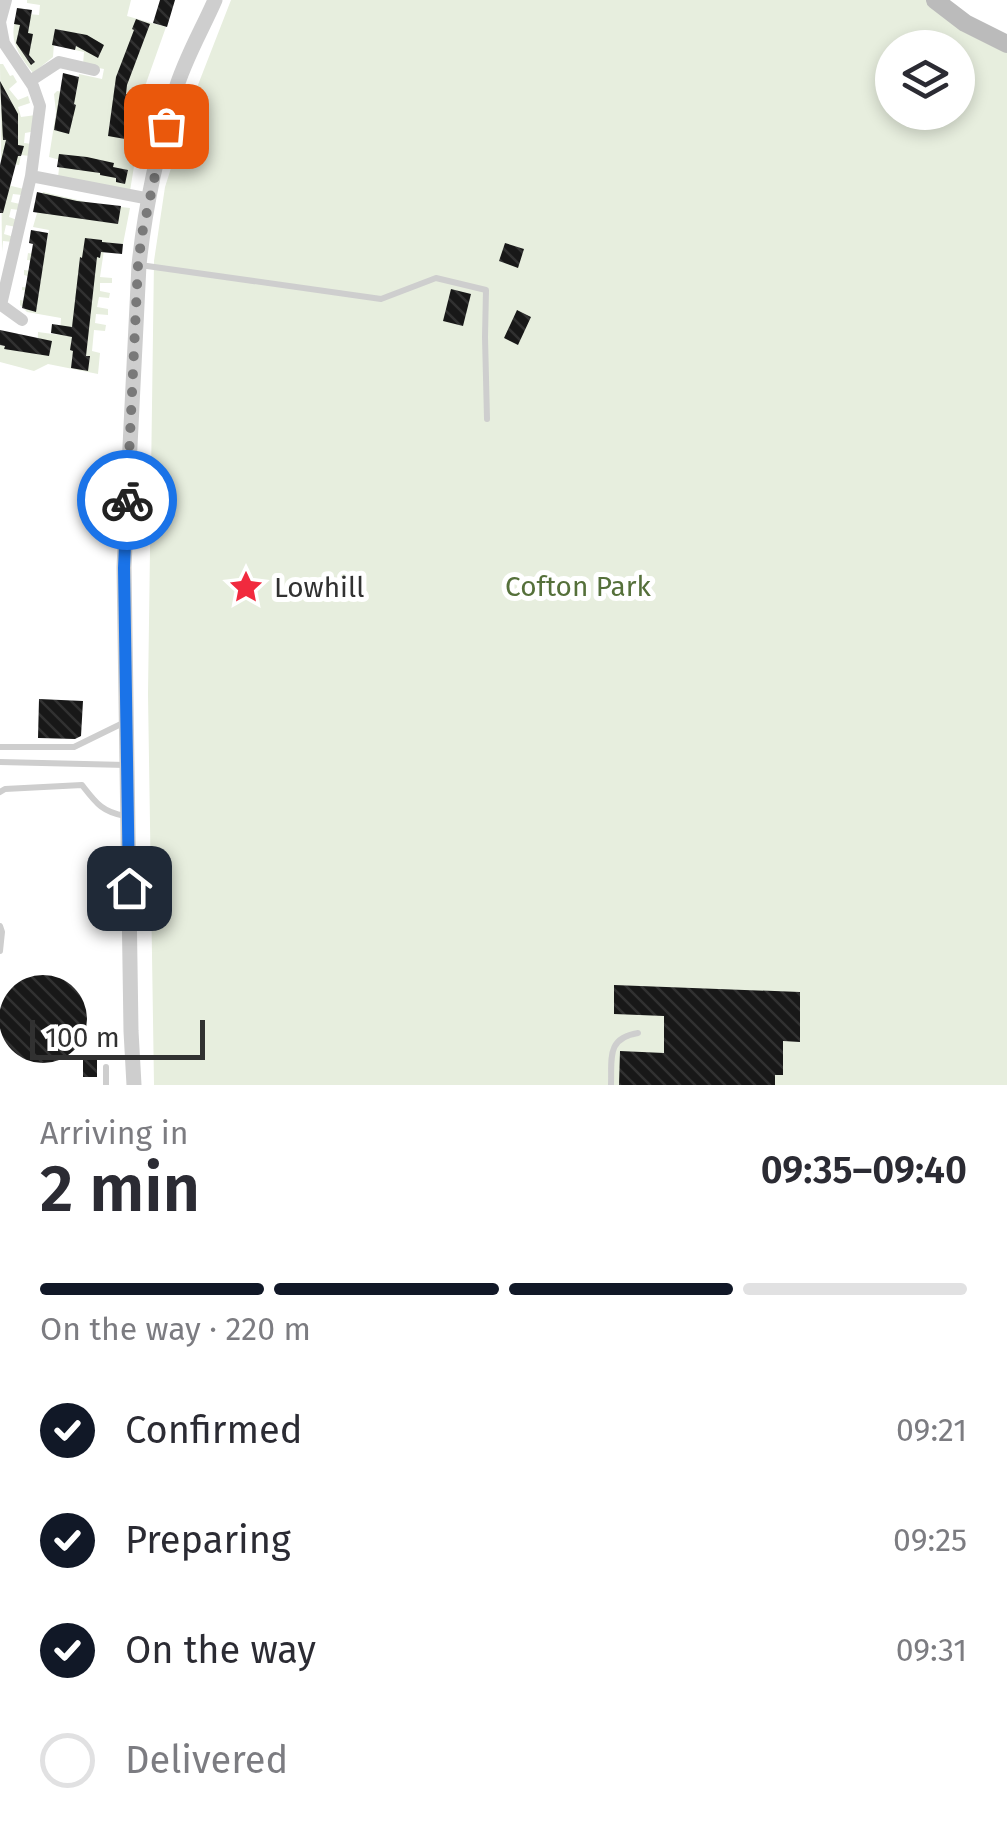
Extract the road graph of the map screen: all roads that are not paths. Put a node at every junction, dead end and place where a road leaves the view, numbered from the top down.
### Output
1 (6, 0) edge
2 (215, 0) edge
3 (935, 0) edge
4 (1007, 44) edge
5 (94, 70) dead end
6 (30, 82) junction
7 (31, 176) junction
8 (150, 199) junction
9 (138, 265) junction
10 (0, 305) edge
11 (22, 320) dead end
12 (487, 420) dead end
13 (126, 721) junction
14 (0, 747) edge
15 (0, 762) edge
16 (128, 764) junction
17 (0, 792) edge
18 (128, 816) junction
19 (0, 926) edge
20 (0, 951) edge
21 (638, 1034) dead end
22 (106, 1067) dead end
23 (106, 1085) edge
24 (134, 1085) edge
25 (611, 1085) edge

1 - 6 street
2 - 8 street
3 - 4 main road
5 - 6 street
6 - 7 street
7 - 8 street
7 - 10 street
8 - 9 street
9 - 12 lane
9 - 13 street
10 - 11 street
13 - 14 lane
13 - 16 street
15 - 16 lane
16 - 18 street
17 - 18 lane
18 - 24 street
19 - 20 lane
21 - 25 lane
22 - 23 lane

